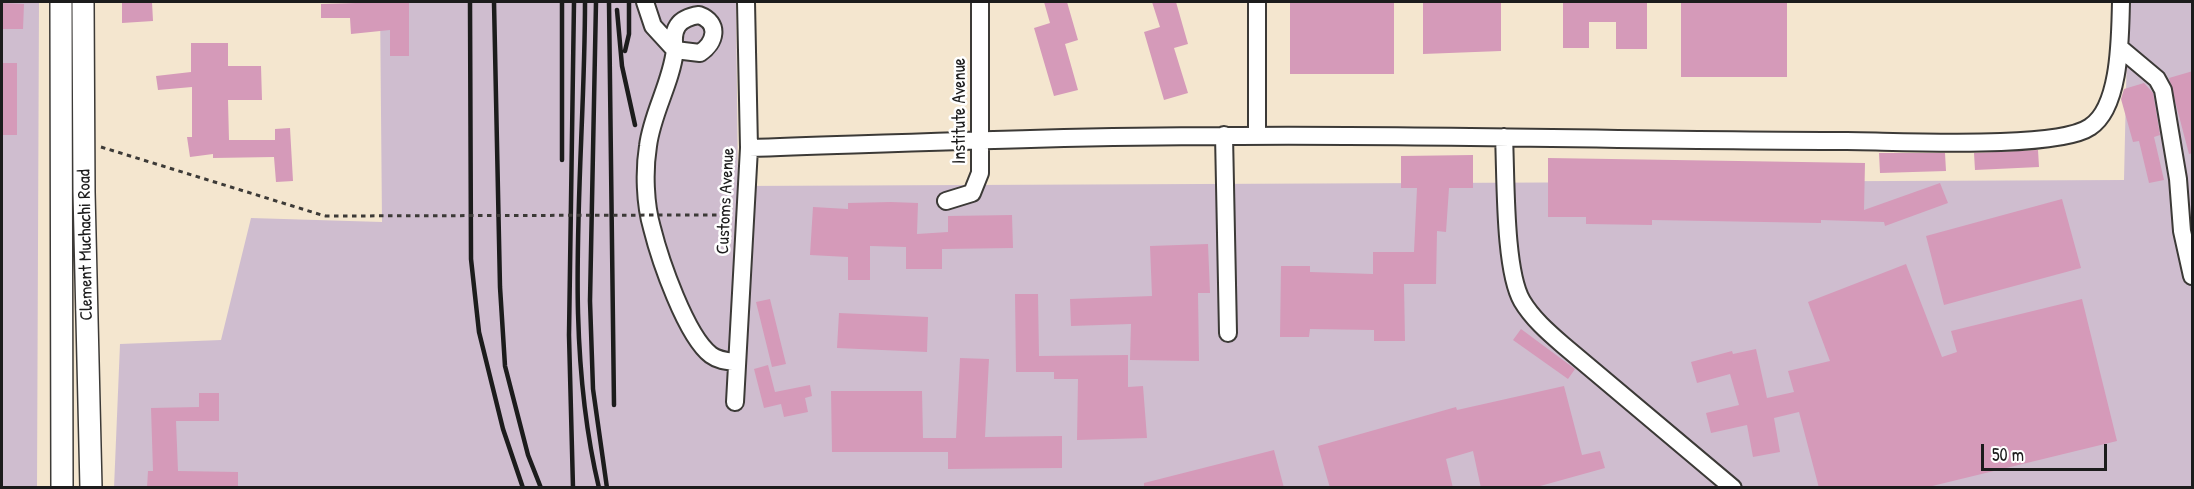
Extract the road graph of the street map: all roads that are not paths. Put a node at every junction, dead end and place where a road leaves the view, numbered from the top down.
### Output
1 (61, 2) edge
2 (83, 2) edge
3 (645, 2) edge
4 (746, 2) edge
5 (980, 2) edge
6 (1257, 2) edge
7 (2121, 2) edge
8 (2120, 48) junction
9 (1224, 135) junction
10 (1257, 136) junction
11 (1504, 137) junction
12 (979, 140) junction
13 (749, 148) junction
14 (946, 201) dead end
15 (2193, 276) edge
16 (1228, 333) dead end
17 (737, 362) junction
18 (735, 402) dead end
19 (62, 488) edge
20 (91, 488) edge
21 (1733, 488) edge

1 - 19 main road, Clement Muchachi Road
2 - 20 main road, Clement Muchachi Road
3 - 17 street
4 - 13 street, Customs Avenue
5 - 12 street, Institute Avenue
6 - 10 street
7 - 8 street
8 - 11 street
8 - 15 street
9 - 10 street
9 - 12 street
9 - 16 street
10 - 11 street
11 - 21 street
12 - 13 street
12 - 14 street, Institute Avenue
13 - 17 street, Customs Avenue
17 - 18 street, Customs Avenue

